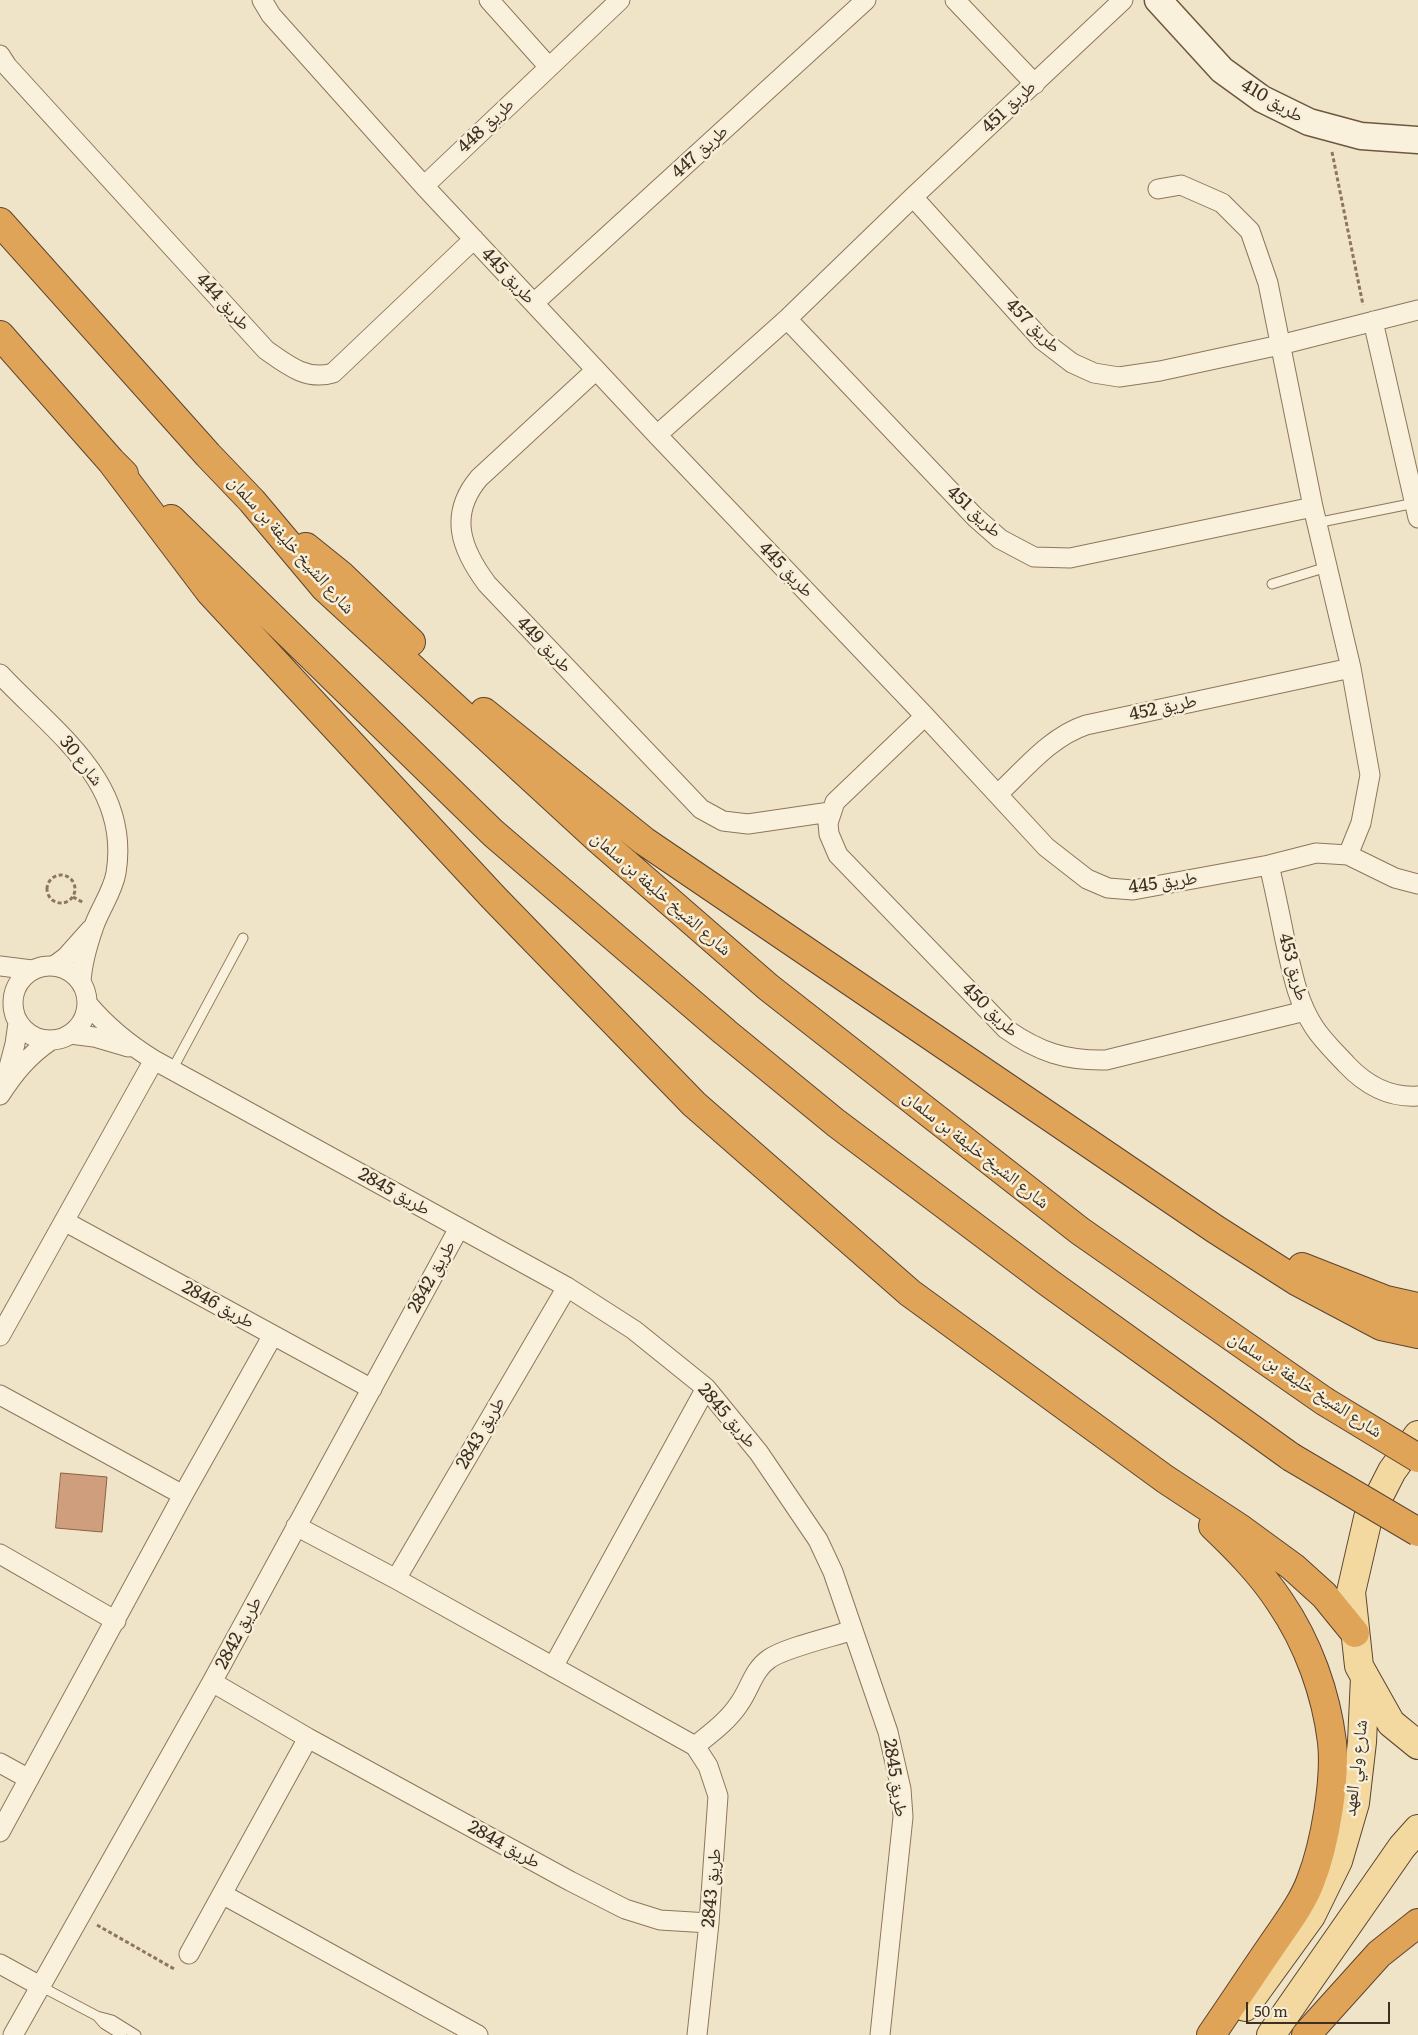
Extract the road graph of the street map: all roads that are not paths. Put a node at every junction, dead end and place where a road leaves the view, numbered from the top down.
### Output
1 (262, 0) edge
2 (489, 0) edge
3 (620, 0) edge
4 (866, 0) edge
5 (955, 0) edge
6 (1123, 0) edge
7 (1158, 0) edge
8 (0, 55) edge
9 (549, 67) junction
10 (1034, 84) junction
11 (1418, 140) edge
12 (424, 186) junction
13 (1158, 189) dead end
14 (913, 197) junction
15 (0, 222) edge
16 (474, 239) junction
17 (534, 303) junction
18 (1418, 310) edge
19 (787, 319) junction
20 (1370, 322) junction
21 (0, 335) edge
22 (1280, 345) junction
23 (596, 370) junction
24 (657, 434) junction
25 (111, 461) junction
26 (252, 501) junction
27 (1416, 510) edge
28 (1314, 515) junction
29 (1326, 567) junction
30 (1272, 584) dead end
31 (1351, 668) junction
32 (0, 674) edge
33 (925, 716) junction
34 (998, 794) junction
35 (830, 812) junction
36 (1348, 855) junction
37 (1269, 865) junction
38 (1418, 884) edge
39 (94, 926) junction
40 (243, 938) dead end
41 (0, 966) edge
42 (54, 966) junction
43 (32, 970) junction
44 (80, 982) junction
45 (0, 988) edge
46 (87, 1003) junction
47 (13, 1004) junction
48 (1305, 1011) junction
49 (18, 1023) junction
50 (70, 1034) junction
51 (50, 1041) junction
52 (147, 1056) junction
53 (172, 1070) junction
54 (0, 1094) edge
55 (1418, 1096) edge
56 (1151, 1185) junction
57 (64, 1221) junction
58 (459, 1228) junction
59 (567, 1287) junction
60 (1418, 1307) edge
61 (1418, 1334) edge
62 (273, 1335) junction
63 (0, 1336) edge
64 (706, 1388) junction
65 (372, 1389) junction
66 (0, 1395) edge
67 (1418, 1435) edge
68 (1418, 1458) edge
69 (1165, 1479) junction
70 (183, 1494) junction
71 (296, 1526) junction
72 (1418, 1532) edge
73 (0, 1554) edge
74 (396, 1579) junction
75 (116, 1621) junction
76 (853, 1630) junction
77 (1355, 1633) junction
78 (554, 1667) junction
79 (1365, 1677) junction
80 (212, 1682) junction
81 (308, 1738) junction
82 (1418, 1745) edge
83 (694, 1746) junction
84 (0, 1763) edge
85 (29, 1779) junction
86 (1418, 1829) edge
87 (0, 1832) edge
88 (222, 1894) junction
89 (709, 1923) junction
90 (1418, 1923) edge
91 (189, 1954) road end
92 (0, 1964) edge
93 (42, 1987) junction
94 (97, 2016) junction
95 (13, 2035) edge
96 (122, 2035) edge
97 (136, 2035) edge
98 (478, 2035) edge
99 (697, 2035) edge
100 (880, 2035) edge
101 (1211, 2035) edge
102 (1226, 2035) edge
103 (1271, 2035) edge
104 (1306, 2035) edge

1 - 12 street, طريق 445
2 - 9 street
3 - 9 street, طريق 448
4 - 17 street, طريق 447
5 - 10 street
6 - 10 street, طريق 451
7 - 11 street, طريق 410
8 - 16 street, طريق 444
9 - 12 street, طريق 448
10 - 14 street, طريق 451
12 - 16 street, طريق 445
13 - 22 street
14 - 19 street, طريق 451
14 - 22 street, طريق 457
15 - 26 highway, شارع الشيخ خليفة بن سلمان
16 - 17 street, طريق 445
17 - 23 street, طريق 445
18 - 20 street, طريق 457
19 - 24 street, طريق 451
19 - 28 street, طريق 451
20 - 22 street, طريق 457
20 - 27 street
21 - 25 highway
22 - 28 street
23 - 24 street, طريق 445
23 - 35 street, طريق 449
24 - 33 street, طريق 445
25 - 69 highway
25 - 72 highway, bridge
26 - 56 highway
26 - 68 highway, شارع الشيخ خليفة بن سلمان, bridge
27 - 28 lane
28 - 29 street
29 - 30 lane
29 - 31 street
31 - 34 street, طريق 452
31 - 36 street
32 - 39 street, شارع 30
33 - 34 street, طريق 445
33 - 35 street
34 - 37 street, طريق 445
35 - 48 street, طريق 450
36 - 37 street, طريق 445
36 - 38 street, طريق 445
37 - 48 street, طريق 453
39 - 42 street, شارع 30
39 - 44 street, شارع 30
40 - 53 lane
41 - 43 street
42 - 43 street
42 - 44 street
43 - 47 street
44 - 46 street
45 - 47 street
46 - 50 street
46 - 52 street, طريق 2845
47 - 49 street
48 - 55 street, طريق 453
49 - 51 street
49 - 54 street
50 - 51 street
50 - 52 street, طريق 2845
51 - 54 street
52 - 53 street, طريق 2845
52 - 57 street
53 - 58 street, طريق 2845
56 - 60 highway
56 - 61 highway
57 - 62 street, طريق 2846
57 - 63 street
58 - 59 street, طريق 2845
58 - 65 street, طريق 2842
59 - 64 street, طريق 2845
59 - 74 street, طريق 2843
62 - 65 street, طريق 2846
62 - 70 street
64 - 76 street, طريق 2845
64 - 78 street
65 - 71 street, طريق 2842
66 - 70 street
67 - 77 main road
69 - 77 highway
69 - 101 highway
70 - 75 street
71 - 74 street, طريق 2843
71 - 80 street, طريق 2842
73 - 75 street
74 - 78 street, طريق 2843
75 - 85 street
76 - 83 street
76 - 100 street, طريق 2845
77 - 79 main road
78 - 83 street, طريق 2843
79 - 82 main road
79 - 102 main road, شارع ولي العهد
80 - 81 street, طريق 2844
80 - 93 street, طريق 2842
81 - 88 street
81 - 89 street, طريق 2844
83 - 89 street, طريق 2843
84 - 85 street
85 - 87 street
86 - 103 main road
88 - 91 street
88 - 98 street
89 - 99 street, طريق 2843
90 - 104 highway
92 - 93 street
93 - 94 lane
93 - 95 street, طريق 2842
94 - 96 lane
94 - 97 lane

